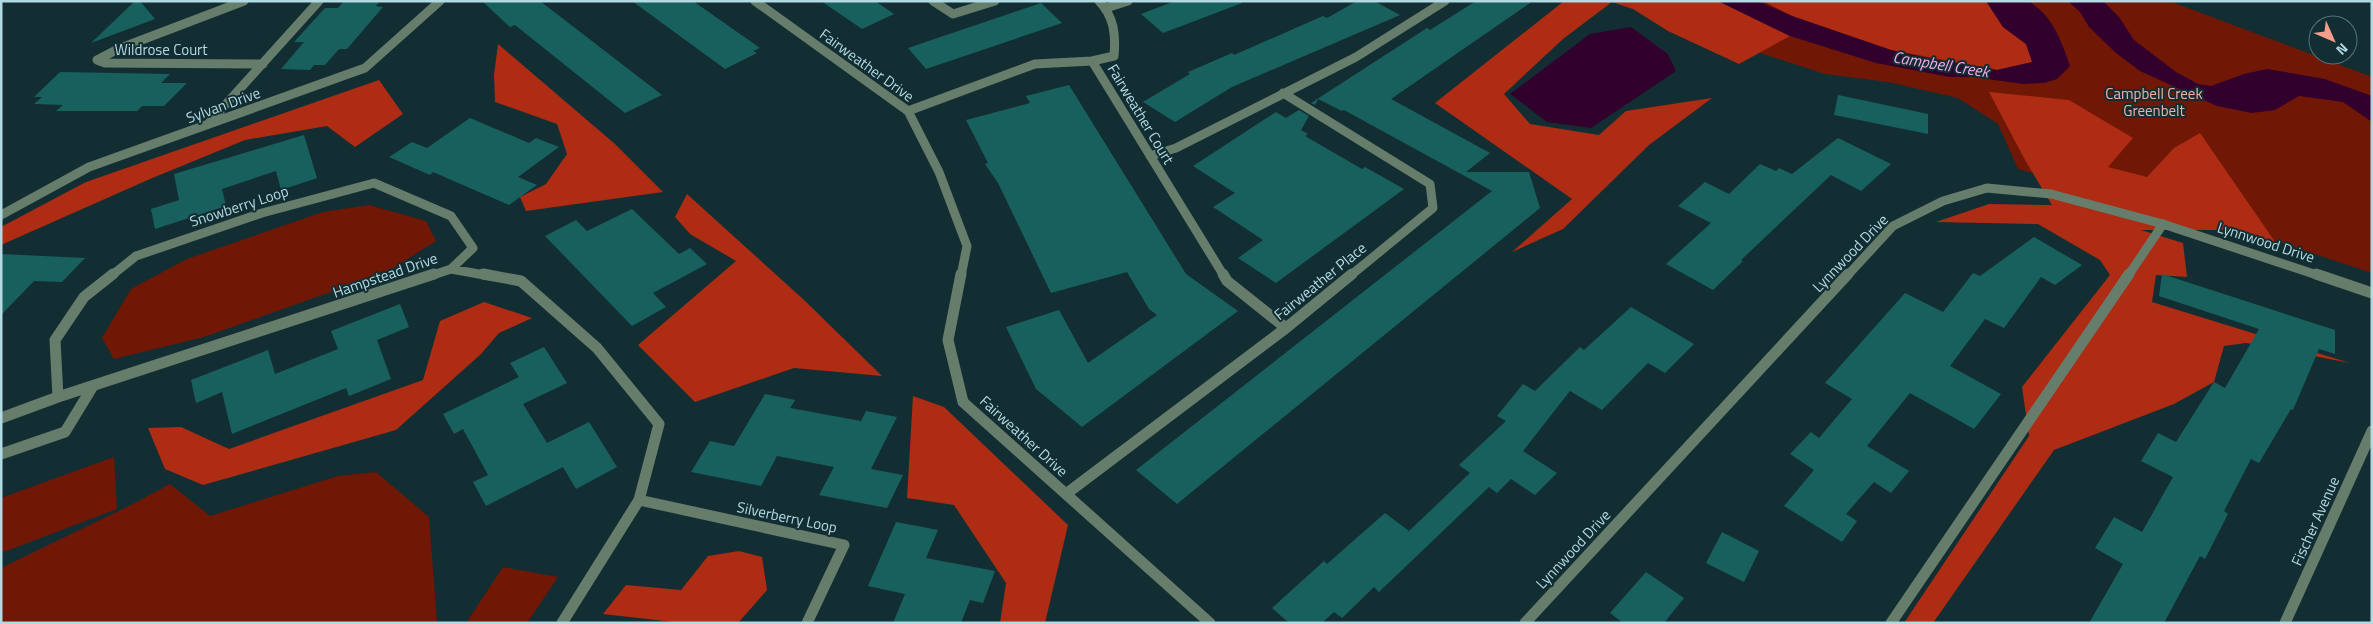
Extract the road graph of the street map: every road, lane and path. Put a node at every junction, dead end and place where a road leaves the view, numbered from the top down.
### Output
1 (244, 1) edge
2 (319, 1) edge
3 (440, 1) edge
4 (755, 1) edge
5 (933, 1) edge
6 (995, 1) edge
7 (1099, 1) edge
8 (1128, 1) edge
9 (1444, 1) edge
10 (1106, 8) junction
11 (1092, 61) junction
12 (263, 64) junction
13 (1283, 93) junction
14 (908, 111) junction
15 (206, 126) junction
16 (1150, 156) junction
17 (1, 215) edge
18 (2163, 224) junction
19 (451, 269) junction
20 (2372, 294) edge
21 (1286, 328) junction
22 (92, 386) junction
23 (58, 397) junction
24 (1, 418) edge
25 (2372, 431) edge
26 (1, 454) edge
27 (1066, 494) junction
28 (639, 500) junction
29 (562, 623) edge
30 (807, 623) edge
31 (1210, 623) edge
32 (1526, 623) edge
33 (1891, 623) edge
34 (2285, 623) edge

1 - 12 street, Wildrose Court
2 - 12 street
3 - 15 street, Sylvan Drive
4 - 14 street, Fairweather Drive
5 - 6 street
7 - 10 street
8 - 10 street
9 - 13 street
10 - 11 street
11 - 14 street, Fairweather Court
11 - 16 street, Fairweather Court
12 - 15 street
13 - 16 street
13 - 21 street, Fairweather Place
14 - 27 street, Fairweather Drive
15 - 17 street, Sylvan Drive
16 - 21 street, Fairweather Court
18 - 20 street, Lynnwood Drive
18 - 32 street, Lynnwood Drive
18 - 33 street
19 - 22 street, Hampstead Drive
19 - 23 street, Snowberry Loop
19 - 28 street, Hampstead Drive
21 - 27 street, Fairweather Place
22 - 23 street, Hampstead Drive
22 - 26 street
23 - 24 street, Hampstead Drive
25 - 34 street, Fischer Avenue
27 - 31 street, Fairweather Drive
28 - 29 street, Hampstead Drive
28 - 30 street, Silverberry Loop

